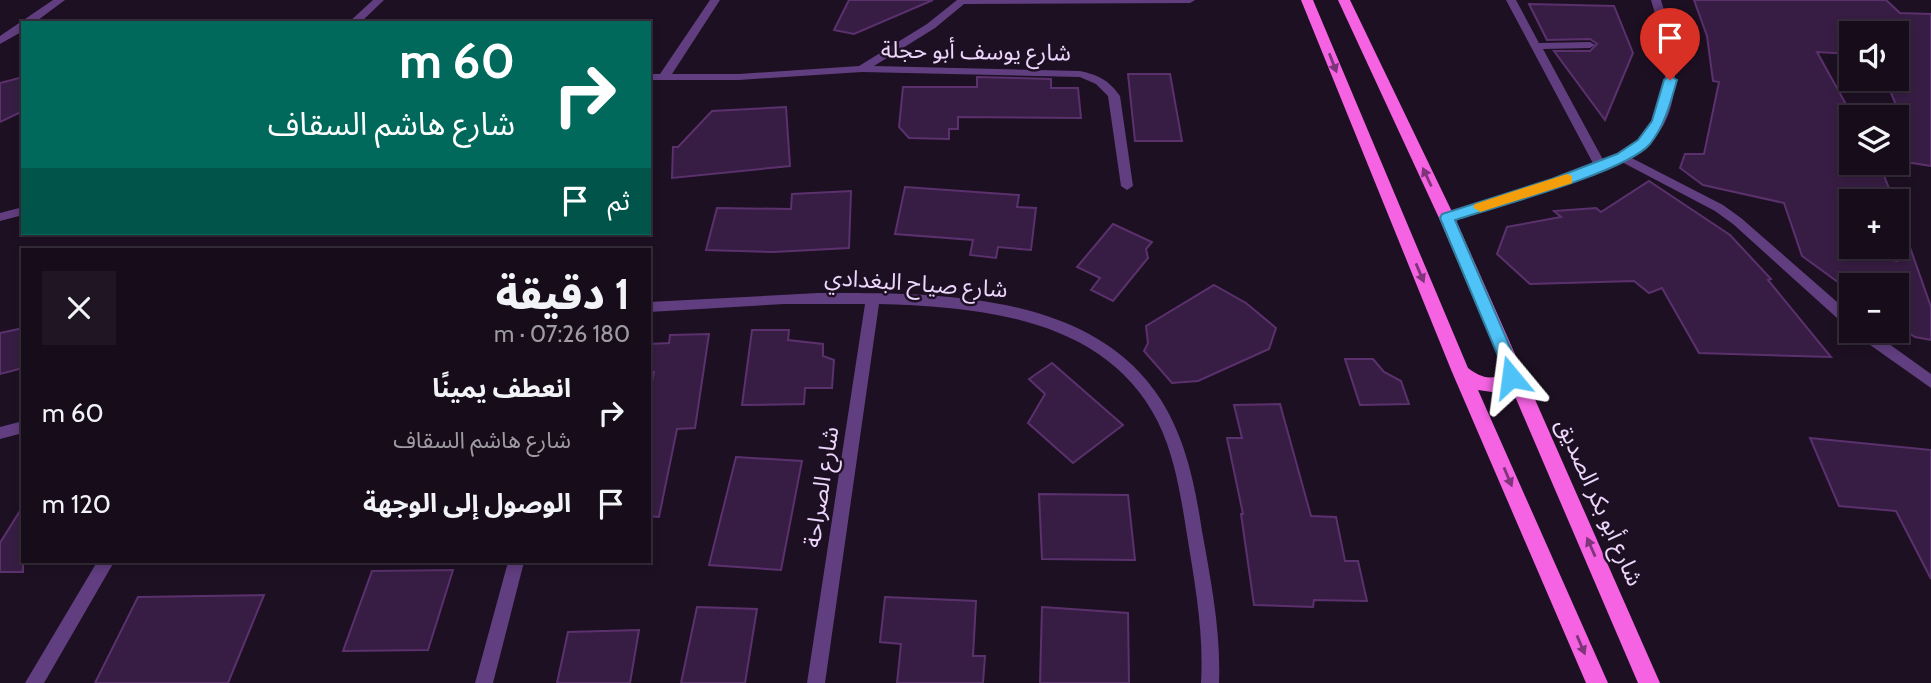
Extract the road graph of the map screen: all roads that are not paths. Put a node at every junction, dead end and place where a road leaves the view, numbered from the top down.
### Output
1 (60, 0) edge
2 (379, 0) edge
3 (715, 0) edge
4 (1190, 0) edge
5 (1307, 0) edge
6 (1344, 0) edge
7 (1511, 0) edge
8 (1656, 0) edge
9 (963, 1) edge
10 (30, 21) edge
11 (355, 21) edge
12 (21, 27) edge
13 (0, 41) edge
14 (1590, 45) dead end
15 (1537, 46) junction
16 (862, 69) junction
17 (651, 77) edge
18 (663, 78) junction
19 (1622, 157) junction
20 (1601, 167) junction
21 (1128, 186) dead end
22 (21, 212) edge
23 (0, 218) edge
24 (1447, 218) junction
25 (873, 298) junction
26 (651, 307) edge
27 (1839, 311) edge
28 (1877, 343) edge
29 (1512, 370) junction
30 (1461, 372) junction
31 (1931, 382) edge
32 (21, 428) edge
33 (0, 433) edge
34 (105, 563) edge
35 (516, 563) edge
36 (34, 683) edge
37 (484, 683) edge
38 (816, 683) edge
39 (1210, 683) edge
40 (1597, 683) edge
41 (1649, 683) edge

1 - 10 street
2 - 11 street
3 - 18 street
4 - 9 street
5 -> 30 main road
24 -> 6 main road, شارع أبو بكر الصديق
7 - 15 street
8 - 19 street
9 - 16 street, شارع يوسف أبو حجلة
12 - 13 street
14 - 15 street
15 - 20 street
16 - 18 street, شارع يوسف أبو حجلة
16 - 21 street, شارع يوسف أبو حجلة
17 - 18 street, شارع يوسف أبو حجلة
19 - 20 street
19 - 27 street
20 - 24 street
22 - 23 street
24 - 29 main road, شارع أبو بكر الصديق
25 - 26 street, شارع صياح البغدادي
25 - 38 street, شارع الصراحة
25 - 39 street, شارع صياح البغدادي
28 - 31 street
29 - 30 main road
41 -> 29 main road, شارع أبو بكر الصديق
30 -> 40 main road
32 - 33 street
34 - 36 street
35 - 37 street

